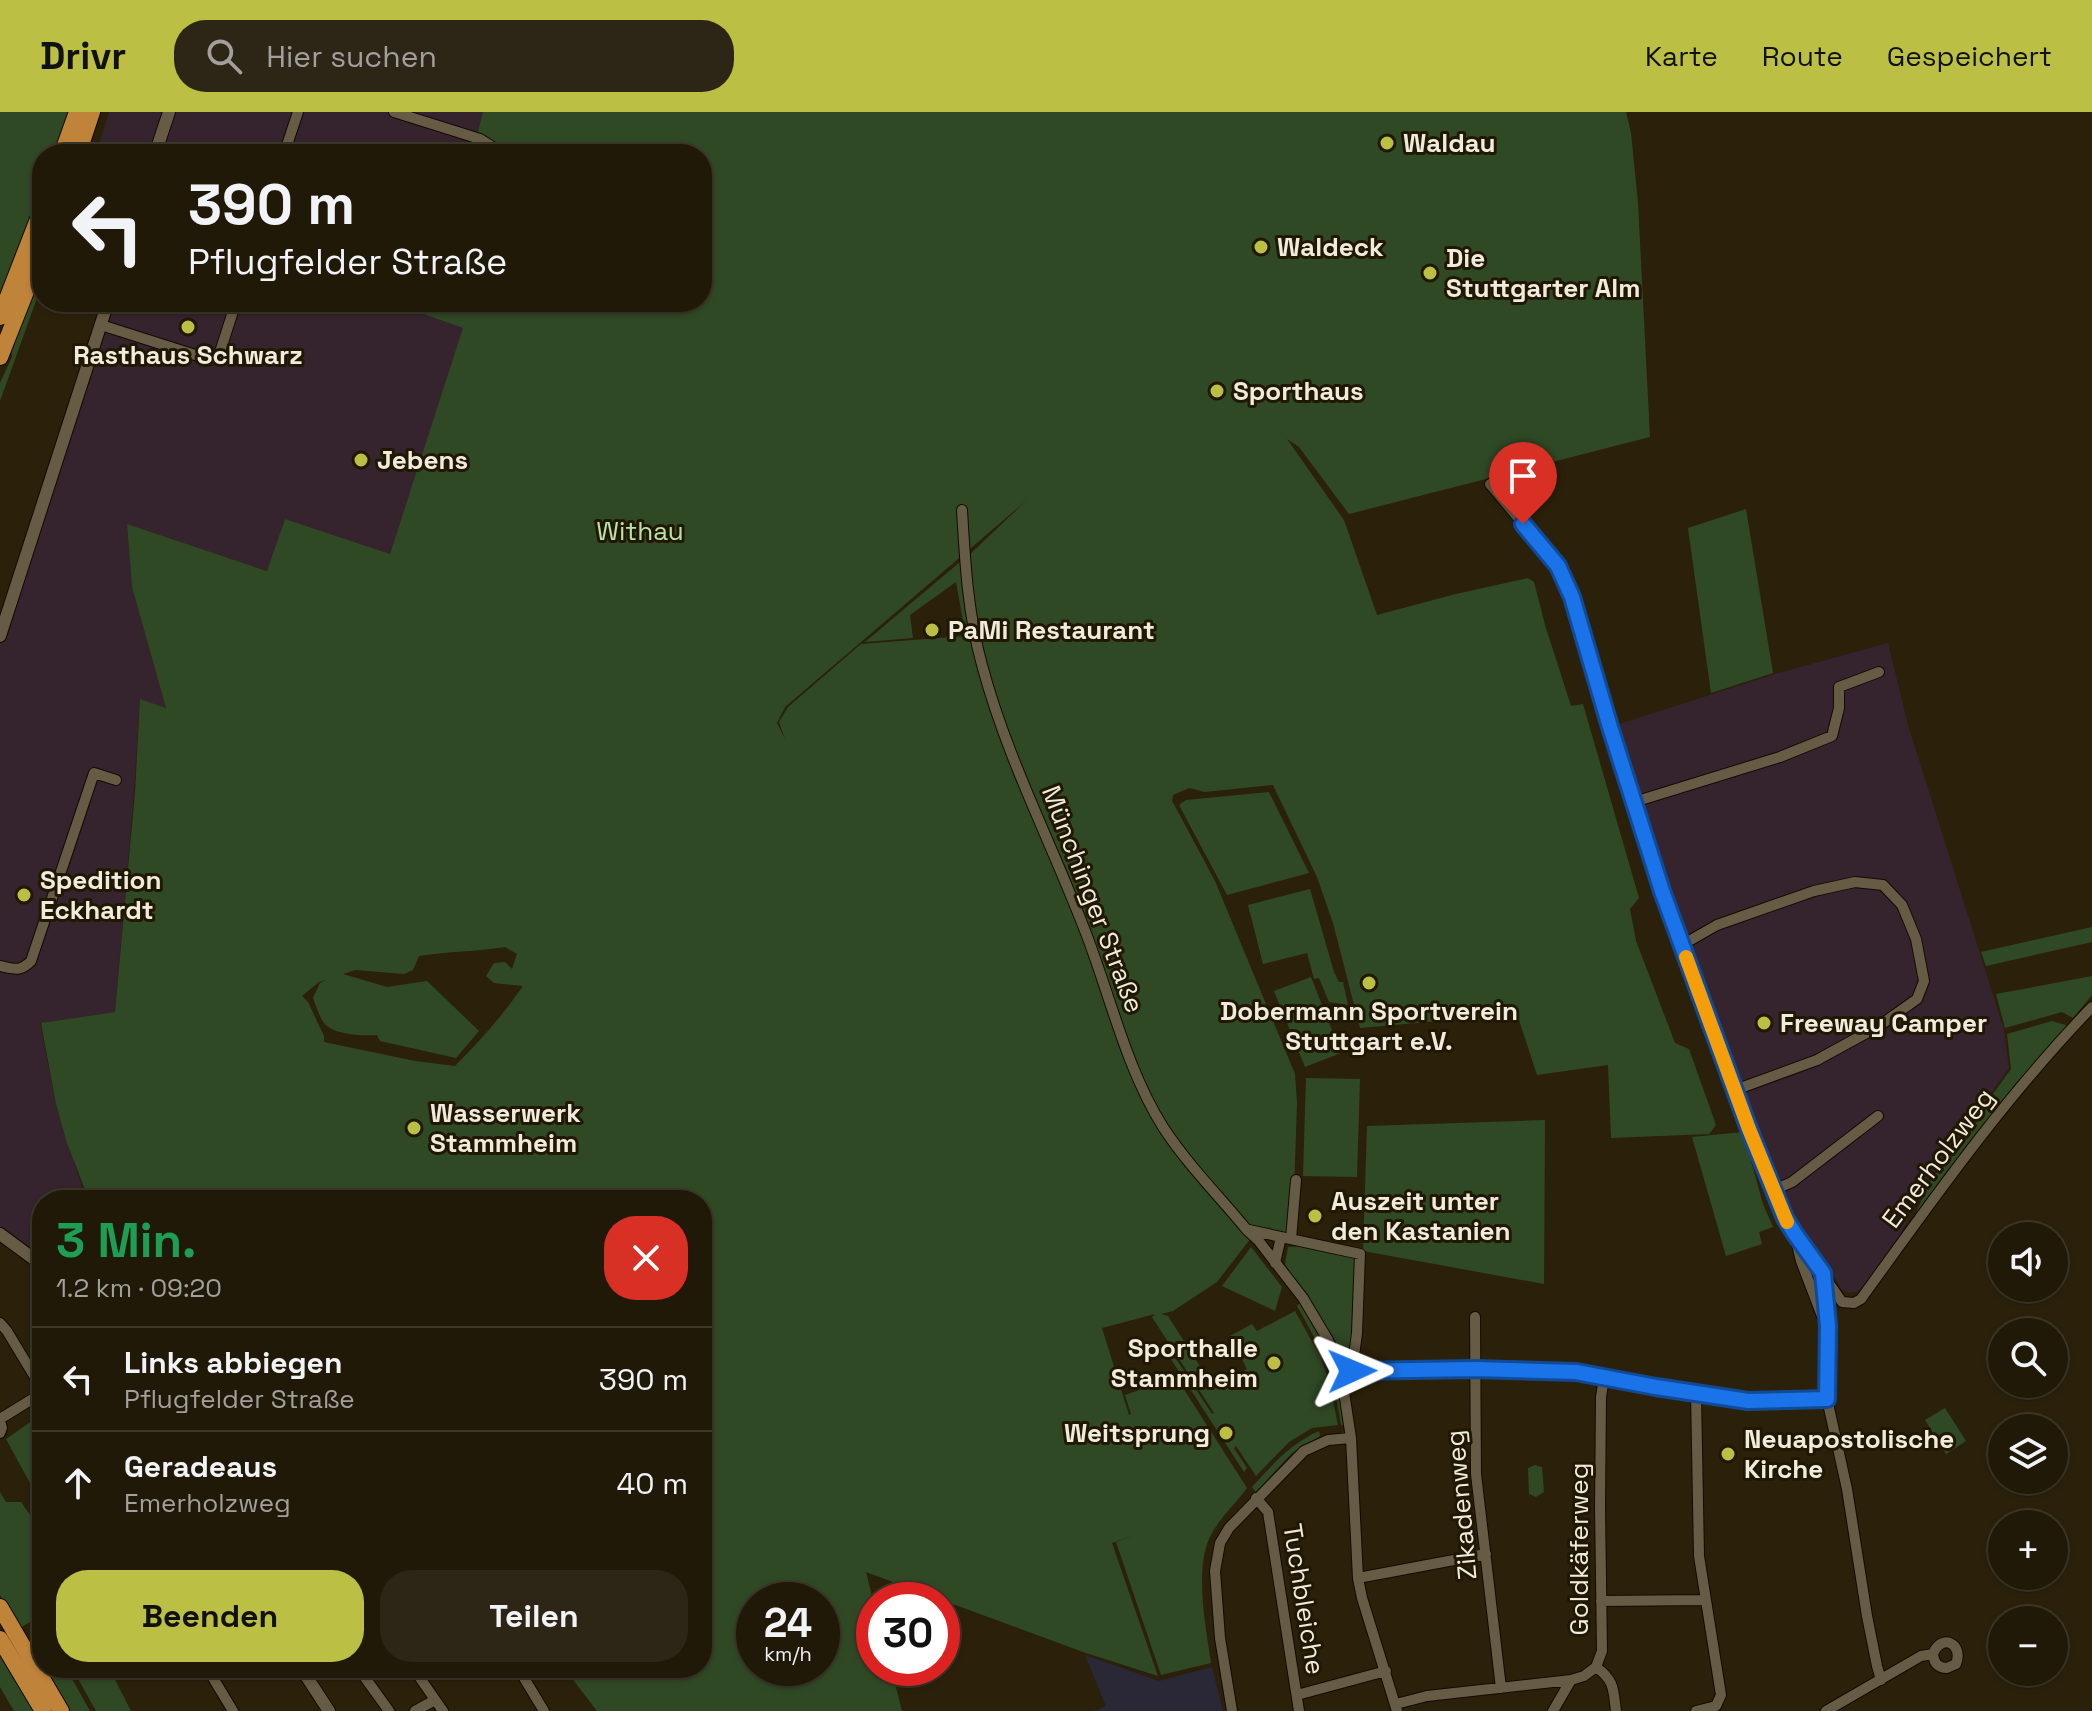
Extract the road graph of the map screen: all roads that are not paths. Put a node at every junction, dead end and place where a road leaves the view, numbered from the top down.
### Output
1 (77, 112) edge
2 (92, 112) edge
3 (169, 112) edge
4 (298, 112) edge
5 (394, 112) edge
6 (66, 144) edge
7 (81, 144) edge
8 (158, 144) edge
9 (287, 144) edge
10 (488, 144) edge
11 (32, 235) edge
12 (32, 276) edge
13 (105, 312) edge
14 (233, 312) edge
15 (0, 317) edge
16 (101, 325) junction
17 (0, 357) edge
18 (1490, 484) dead end
19 (962, 510) dead end
20 (0, 636) edge
21 (1879, 672) dead end
22 (116, 780) dead end
23 (1634, 802) junction
24 (1682, 945) junction
25 (0, 966) edge
26 (2092, 1007) edge
27 (1735, 1090) junction
28 (1878, 1116) dead end
29 (1296, 1180) dead end
30 (1774, 1190) junction
31 (1247, 1230) junction
32 (0, 1234) edge
33 (1795, 1234) junction
34 (1286, 1238) junction
35 (32, 1258) edge
36 (1275, 1263) junction
37 (1823, 1273) junction
38 (1475, 1317) dead end
39 (0, 1323) edge
40 (1828, 1340) junction
41 (1475, 1369) junction
42 (1347, 1373) junction
43 (32, 1374) edge
44 (1604, 1378) junction
45 (1696, 1393) junction
46 (32, 1398) edge
47 (1827, 1399) junction
48 (0, 1420) edge
49 (0, 1433) edge
50 (1351, 1438) junction
51 (1256, 1498) junction
52 (1486, 1554) junction
53 (1358, 1578) junction
54 (1706, 1600) junction
55 (1601, 1601) junction
56 (0, 1607) edge
57 (0, 1639) edge
58 (1933, 1654) dead end
59 (32, 1662) edge
60 (1596, 1667) junction
61 (1386, 1671) junction
62 (42, 1678) edge
63 (213, 1678) edge
64 (308, 1678) edge
65 (365, 1678) edge
66 (420, 1678) edge
67 (524, 1678) edge
68 (1571, 1680) junction
69 (1881, 1680) junction
70 (1501, 1688) junction
71 (1297, 1695) junction
72 (435, 1700) junction
73 (1396, 1708) edge
74 (1832, 1709) edge
75 (43, 1711) edge
76 (61, 1711) edge
77 (233, 1711) edge
78 (329, 1711) edge
79 (389, 1711) edge
80 (415, 1711) edge
81 (443, 1711) edge
82 (544, 1711) edge
83 (1232, 1711) edge
84 (1299, 1711) edge
85 (1553, 1711) edge
86 (1616, 1711) edge
87 (1696, 1711) edge

1 - 6 highway
2 - 7 highway
3 - 8 street
4 - 9 street
5 - 10 street
11 - 15 highway
12 - 17 highway
13 - 16 street
14 - 16 street
16 - 20 street
18 - 23 street, Emerholzweg
19 - 31 street, Münchinger Straße
21 - 23 street
22 - 25 street
23 - 24 street, Emerholzweg
24 - 27 street, Emerholzweg
24 - 27 street
26 - 37 street, Emerholzweg
27 - 30 street, Emerholzweg
28 - 30 street
29 - 34 street
30 - 33 street, Emerholzweg
31 - 34 street
31 - 36 street, Münchinger Straße
32 - 35 street
33 - 37 street, Emerholzweg
33 - 40 street, Emerholzweg
34 - 36 street
34 - 42 street, Münchinger Straße
36 - 42 street, Münchinger Straße
37 - 40 street, Emerholzweg
38 - 41 street, Zikadenweg
39 - 43 street
40 - 47 street, Emerholzweg
41 - 42 street
41 - 44 street
41 - 52 street, Zikadenweg
42 - 50 street, Münchinger Straße
44 - 45 street
44 - 55 street, Goldkäferweg
45 - 47 street
45 - 54 street
46 - 48 street
47 - 69 street, Emerholzweg
48 - 49 street
50 - 51 street
50 - 53 street, Münchinger Straße
51 - 71 street, Tuchbleiche
51 - 83 street
52 - 53 street
52 - 70 street, Zikadenweg
53 - 61 street, Münchinger Straße
54 - 55 street
54 - 87 street
55 - 60 street, Goldkäferweg
56 - 59 highway
57 - 75 highway
58 - 69 street
60 - 68 street
60 - 86 street, Goldkäferweg
61 - 71 street
61 - 73 street, Münchinger Straße
62 - 76 highway
63 - 77 street
64 - 78 street
65 - 79 street
66 - 72 street
67 - 82 street
68 - 70 street
68 - 85 street
69 - 74 street
70 - 73 street
71 - 84 street, Tuchbleiche
72 - 80 street
72 - 81 street

